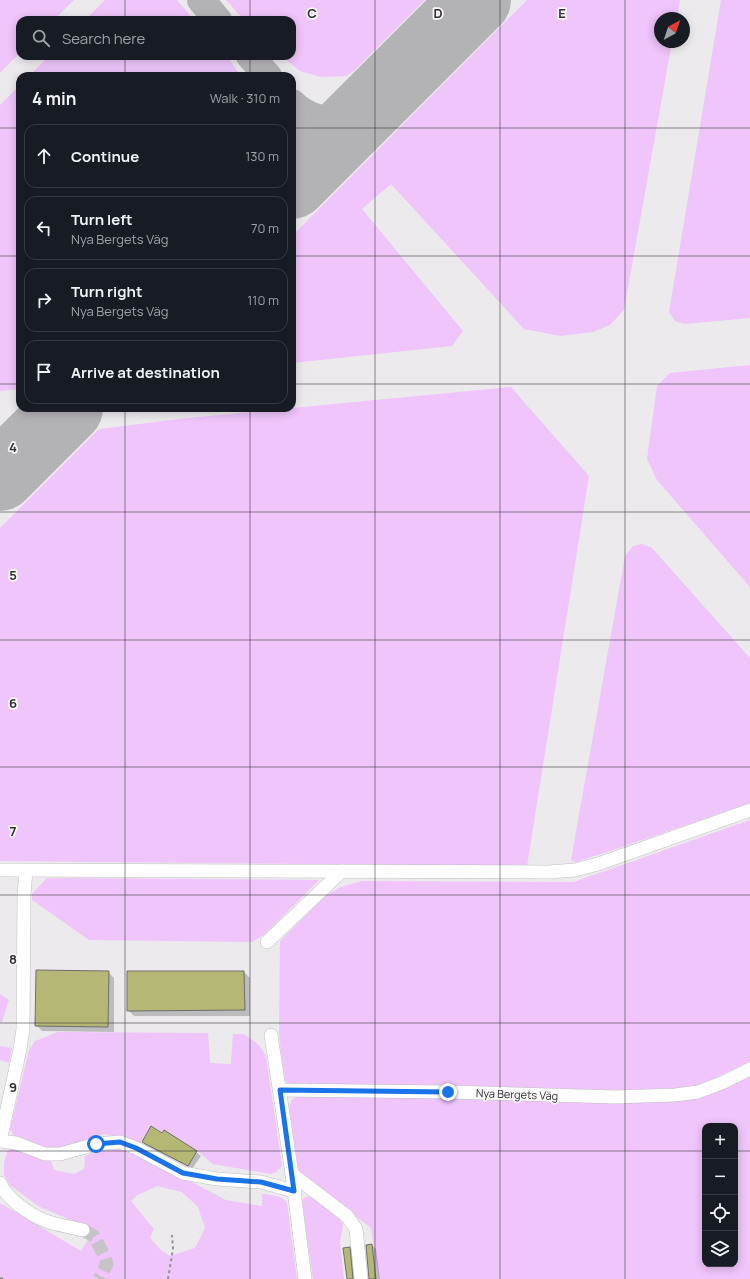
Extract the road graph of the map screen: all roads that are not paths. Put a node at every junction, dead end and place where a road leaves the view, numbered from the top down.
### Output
1 (750, 810) edge
2 (0, 870) edge
3 (26, 871) junction
4 (342, 871) junction
5 (268, 942) dead end
6 (271, 1035) dead end
7 (750, 1070) edge
8 (280, 1090) junction
9 (292, 1174) junction
10 (0, 1183) edge
11 (294, 1191) junction
12 (83, 1230) tunnel mouth
13 (305, 1279) edge
14 (361, 1279) edge

1 - 4 lane
2 - 3 lane
3 - 4 lane
3 - 11 lane
4 - 5 lane
6 - 8 lane
7 - 8 lane, Nya Bergets Väg
8 - 9 lane
9 - 11 lane
9 - 14 lane
10 - 12 lane
11 - 13 lane

